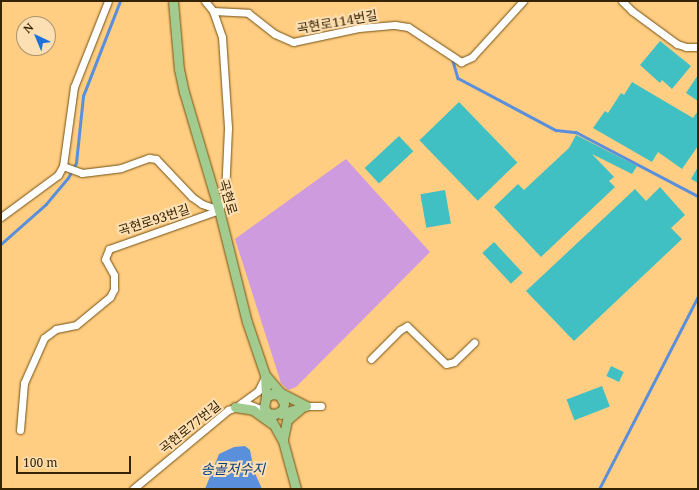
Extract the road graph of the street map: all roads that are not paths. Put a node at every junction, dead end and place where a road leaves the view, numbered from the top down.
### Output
1 (108, 1) edge
2 (173, 1) edge
3 (205, 1) edge
4 (523, 1) edge
5 (622, 1) edge
6 (213, 11) junction
7 (698, 48) edge
8 (63, 166) junction
9 (219, 210) junction
10 (1, 217) edge
11 (474, 343) dead end
12 (371, 359) dead end
13 (265, 375) junction
14 (284, 396) junction
15 (266, 397) junction
16 (306, 406) junction
17 (321, 406) dead end
18 (235, 407) junction
19 (268, 412) junction
20 (281, 412) junction
21 (20, 430) dead end
22 (283, 441) junction
23 (134, 489) edge
24 (296, 489) edge

1 - 8 street
2 - 9 main road, 곡현로
3 - 6 street
4 - 6 street, 곡현로114번길
5 - 7 street
6 - 9 street
8 - 9 street
8 - 10 street
9 - 13 main road, 곡현로
9 - 21 street, 곡현로93번길
11 - 12 street
13 - 14 main road
13 - 15 main road, 곡현로
13 - 18 street
14 - 15 main road
14 - 16 main road
14 - 20 main road
15 - 18 street
15 - 19 main road, 곡현로
16 - 17 street
16 - 20 main road
16 - 22 main road
18 - 19 street, 곡현로77번길
18 - 22 main road
18 - 23 street, 곡현로77번길
19 - 20 main road
19 - 22 main road, 곡현로
20 - 22 main road
22 - 24 main road

